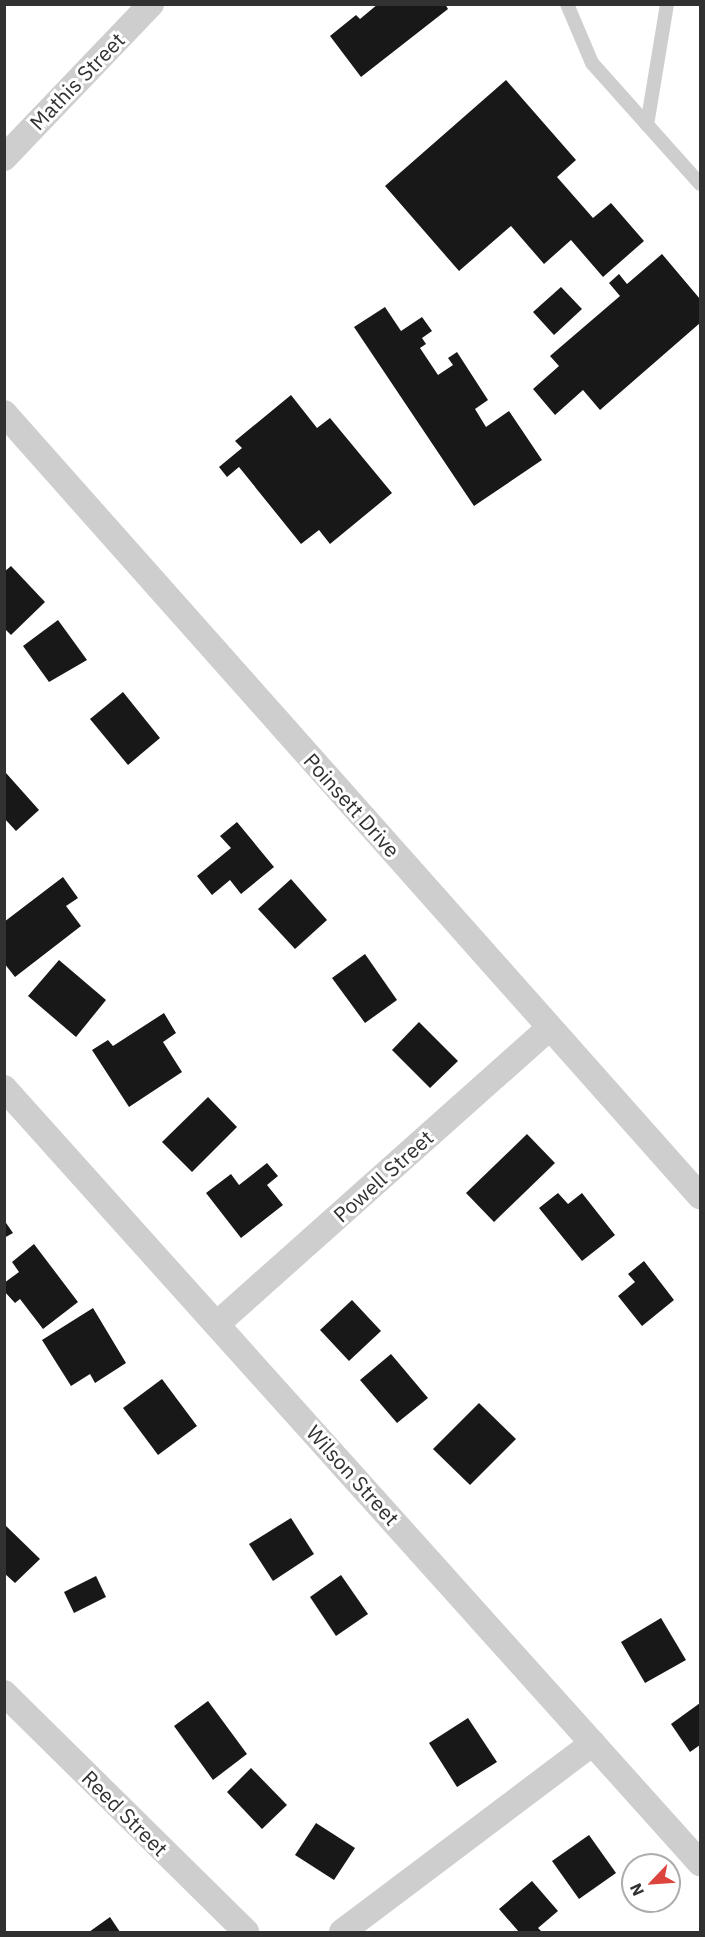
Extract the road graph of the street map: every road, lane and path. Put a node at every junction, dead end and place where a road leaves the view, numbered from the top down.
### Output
1 (151, 4) edge
2 (567, 4) edge
3 (667, 4) edge
4 (647, 125) junction
5 (4, 158) edge
6 (700, 184) edge
7 (4, 413) edge
8 (549, 1028) junction
9 (4, 1088) edge
10 (700, 1196) edge
11 (218, 1324) junction
12 (4, 1693) edge
13 (593, 1743) junction
14 (700, 1863) edge
15 (246, 1932) edge
16 (342, 1932) edge

1 - 5 street, Mathis Street
2 - 4 lane
3 - 4 lane
4 - 6 lane
7 - 8 street, Poinsett Drive
8 - 10 street, Poinsett Drive
8 - 11 street, Powell Street
9 - 11 street, Wilson Street
11 - 13 street, Wilson Street
12 - 15 street, Reed Street
13 - 14 street, Wilson Street
13 - 16 street

